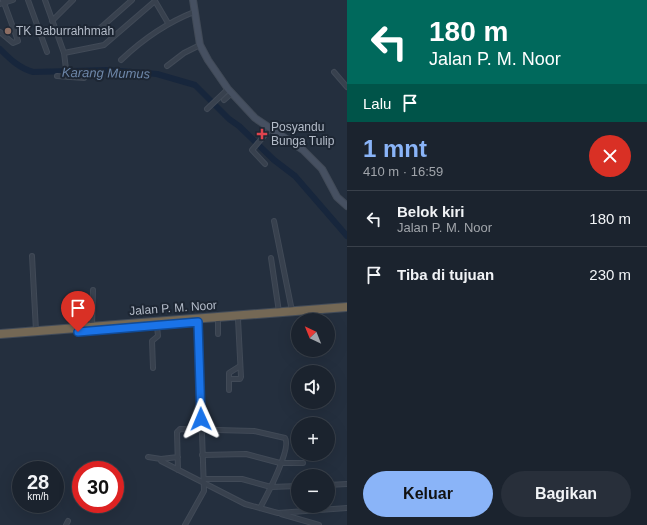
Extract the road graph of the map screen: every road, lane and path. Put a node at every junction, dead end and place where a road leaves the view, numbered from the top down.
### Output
1 (13, 0) edge
2 (28, 0) edge
3 (45, 0) edge
4 (73, 0) edge
5 (132, 0) edge
6 (192, 0) edge
7 (2, 2) edge
8 (194, 12) junction
9 (52, 21) junction
10 (168, 23) junction
11 (98, 31) dead end
12 (0, 32) edge
13 (200, 45) junction
14 (47, 52) dead end
15 (64, 53) junction
16 (121, 60) dead end
17 (167, 66) dead end
18 (334, 72) dead end
19 (57, 76) dead end
20 (67, 76) junction
21 (84, 78) dead end
22 (347, 87) edge
23 (230, 91) junction
24 (224, 100) dead end
25 (208, 108) dead end
26 (270, 129) junction
27 (265, 164) dead end
28 (347, 206) edge
29 (274, 221) dead end
30 (32, 256) dead end
31 (271, 258) dead end
32 (93, 290) dead end
33 (347, 307) edge
34 (347, 311) edge
35 (292, 312) junction
36 (278, 314) junction
37 (198, 320) junction
38 (238, 320) junction
39 (218, 321) junction
40 (157, 326) junction
41 (93, 328) junction
42 (36, 331) junction
43 (0, 334) edge
44 (218, 334) dead end
45 (0, 338) edge
46 (240, 366) junction
47 (153, 368) dead end
48 (229, 379) junction
49 (229, 390) dead end
50 (201, 430) junction
51 (202, 455) junction
52 (148, 457) dead end
53 (178, 457) junction
54 (161, 459) junction
55 (280, 463) junction
56 (303, 463) dead end
57 (178, 470) junction
58 (204, 481) junction
59 (347, 484) edge
60 (335, 485) edge
61 (291, 486) edge
62 (271, 487) junction
63 (260, 508) junction
64 (347, 508) edge
65 (278, 513) junction
66 (185, 525) edge
67 (319, 525) edge

1 - 7 street
2 - 14 street
3 - 9 street
4 - 9 street
5 - 11 street
6 - 8 street
7 - 12 street
8 - 10 street
8 - 13 street
9 - 15 street
10 - 15 street
10 - 16 street
13 - 17 street
13 - 23 street
15 - 20 street
18 - 22 street
19 - 20 street
20 - 21 street
23 - 24 street
23 - 25 street
23 - 26 street
26 - 27 street
26 - 28 street
29 - 35 street
30 - 42 street
31 - 36 street
32 - 41 street
33 - 35 highway, Jalan P. M. Noor
34 - 36 highway, Jalan P. M. Noor
35 - 36 highway, Jalan P. M. Noor
36 - 37 highway, Jalan P. M. Noor
36 - 38 highway, Jalan P. M. Noor
37 - 39 highway, Jalan P. M. Noor
37 - 40 highway, Jalan P. M. Noor
37 - 41 highway, Jalan P. M. Noor
37 - 50 street
38 - 39 highway, Jalan P. M. Noor
38 - 46 street
39 - 44 street
40 - 41 highway, Jalan P. M. Noor
40 - 47 street
41 - 42 highway, Jalan P. M. Noor
41 - 45 highway, Jalan P. M. Noor
42 - 43 highway, Jalan P. M. Noor
46 - 48 street
46 - 48 street
48 - 49 street
50 - 51 street
50 - 53 street
50 - 55 street
51 - 55 street
51 - 58 street
52 - 54 street
53 - 54 street
53 - 57 street
54 - 57 street
55 - 56 street
55 - 62 street
57 - 58 street
58 - 62 street
58 - 63 street
58 - 66 street
59 - 60 street
61 - 62 street
62 - 63 street
63 - 65 street
64 - 65 street
65 - 67 street

